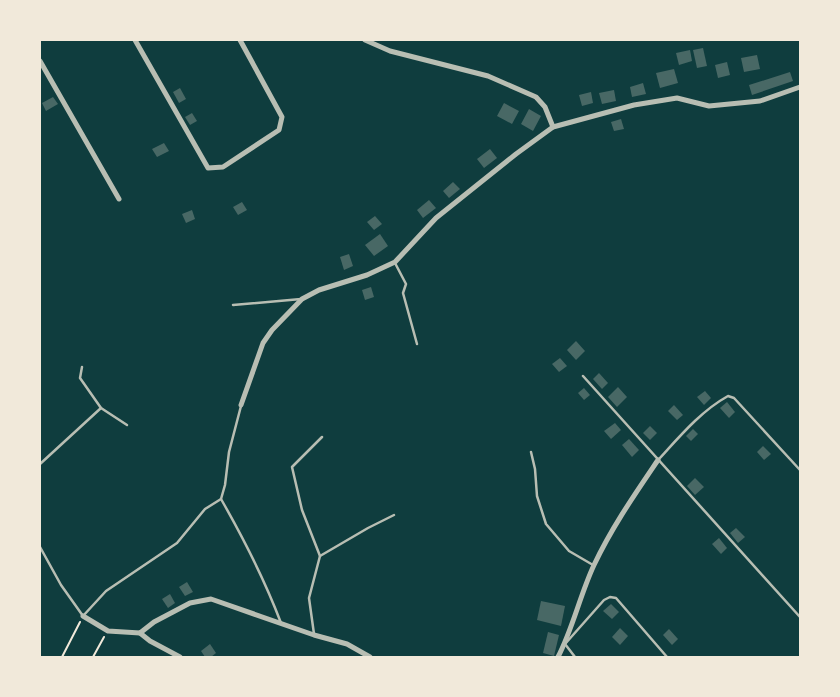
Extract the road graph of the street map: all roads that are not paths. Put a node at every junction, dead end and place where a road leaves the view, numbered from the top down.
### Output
1 (135, 40) edge
2 (240, 40) edge
3 (365, 40) edge
4 (40, 61) edge
5 (800, 87) edge
6 (553, 127) junction
7 (119, 199) dead end
8 (394, 262) junction
9 (302, 299) junction
10 (234, 305) dead end
11 (417, 344) dead end
12 (82, 368) dead end
13 (583, 376) dead end
14 (241, 405) joint
15 (101, 408) junction
16 (127, 425) dead end
17 (322, 437) dead end
18 (530, 452) dead end
19 (658, 460) junction
20 (40, 464) edge
21 (800, 470) edge
22 (221, 499) junction
23 (394, 515) dead end
24 (40, 547) edge
25 (320, 556) junction
26 (594, 565) junction
27 (83, 616) junction
28 (800, 616) edge
29 (282, 624) junction
30 (140, 633) junction
31 (314, 636) junction
32 (565, 644) junction
33 (180, 657) edge
34 (370, 657) edge
35 (558, 657) edge
36 (575, 657) edge
37 (667, 657) edge

1 - 2 street
3 - 6 street
4 - 7 street
5 - 6 street
6 - 8 street
8 - 9 street
8 - 11 lane
9 - 10 lane
9 - 14 street
12 - 15 lane
13 - 19 lane
14 - 22 lane
15 - 16 lane
15 - 20 lane
17 - 25 lane
18 - 26 lane
19 - 21 lane
19 - 26 street
19 - 28 lane
22 - 27 lane
22 - 29 lane
23 - 25 lane
24 - 27 lane
25 - 31 lane
26 - 32 street
27 - 30 street
29 - 30 street
29 - 31 street
30 - 33 street
31 - 34 street
32 - 35 street
32 - 36 lane
32 - 37 lane

